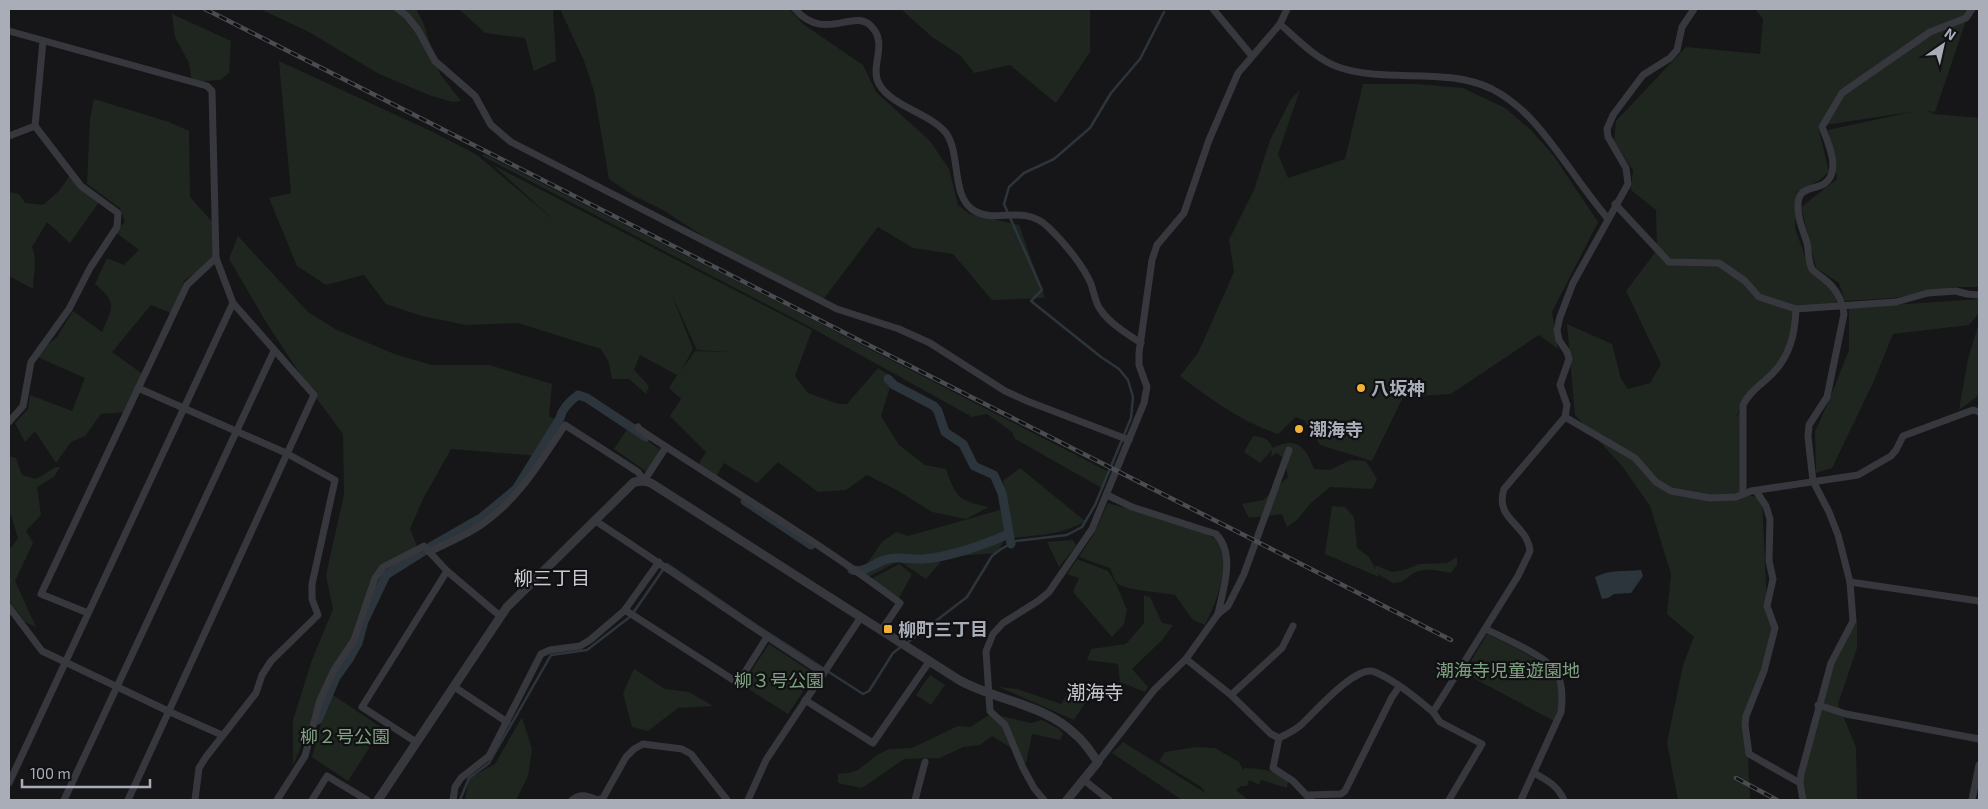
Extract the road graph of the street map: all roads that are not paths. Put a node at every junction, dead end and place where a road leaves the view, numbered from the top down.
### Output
1 (398, 9) edge
2 (795, 9) edge
3 (1213, 9) edge
4 (1287, 9) edge
5 (1694, 9) edge
6 (1972, 9) edge
7 (1979, 13) edge
8 (1280, 24) junction
9 (9, 31) edge
10 (42, 40) junction
11 (1252, 56) junction
12 (36, 126) junction
13 (9, 136) edge
14 (1615, 204) junction
15 (1608, 219) junction
16 (216, 258) junction
17 (1979, 295) edge
18 (233, 303) junction
19 (1843, 306) junction
20 (1796, 309) junction
21 (1141, 343) junction
22 (274, 351) junction
23 (138, 388) junction
24 (184, 408) junction
25 (1979, 412) edge
26 (1566, 417) junction
27 (9, 422) edge
28 (638, 427) dead end
29 (236, 431) junction
30 (1129, 440) junction
31 (666, 447) junction
32 (1289, 450) dead end
33 (286, 453) junction
34 (644, 481) junction
35 (1813, 481) junction
36 (1756, 491) junction
37 (1743, 494) junction
38 (1107, 495) junction
39 (594, 520) junction
40 (429, 552) junction
41 (659, 562) junction
42 (447, 571) junction
43 (1850, 582) junction
44 (1979, 601) edge
45 (9, 606) edge
46 (625, 610) junction
47 (88, 613) junction
48 (1218, 614) junction
49 (500, 616) junction
50 (861, 618) junction
51 (1292, 626) dead end
52 (1486, 629) junction
53 (881, 631) junction
54 (767, 637) junction
55 (1186, 659) junction
56 (928, 662) junction
57 (65, 663) junction
58 (823, 673) junction
59 (453, 686) junction
60 (118, 687) junction
61 (1400, 687) junction
62 (988, 694) junction
63 (1231, 695) junction
64 (805, 700) junction
65 (1818, 705) junction
66 (170, 712) junction
67 (1434, 712) junction
68 (507, 722) junction
69 (222, 735) junction
70 (1279, 738) junction
71 (1979, 739) edge
72 (416, 742) junction
73 (925, 762) dead end
74 (1098, 762) junction
75 (1979, 764) edge
76 (1534, 773) junction
77 (1084, 780) junction
78 (9, 783) edge
79 (1800, 783) junction
80 (1309, 798) edge
81 (64, 800) edge
82 (128, 800) edge
83 (195, 800) edge
84 (277, 800) edge
85 (312, 800) edge
86 (367, 800) edge
87 (378, 800) edge
88 (453, 800) edge
89 (572, 800) edge
90 (598, 800) edge
91 (727, 800) edge
92 (748, 800) edge
93 (915, 800) edge
94 (1044, 800) edge
95 (1067, 800) edge
96 (1109, 800) edge
97 (1449, 800) edge
98 (1521, 800) edge
99 (1564, 800) edge
100 (1803, 800) edge
101 (1972, 800) edge

1 - 30 street
2 - 21 street
3 - 11 street
4 - 8 street
5 - 14 street
6 - 7 street
6 - 19 street
8 - 11 street
8 - 15 street
9 - 10 street
10 - 12 street
10 - 16 street
11 - 21 street
12 - 13 street
12 - 27 street
14 - 15 street
14 - 20 street
15 - 26 street
16 - 18 street
16 - 23 street
17 - 19 street
18 - 22 street
18 - 24 street
19 - 20 street
19 - 35 street
20 - 37 street
21 - 30 street
22 - 29 street
22 - 33 street
23 - 24 street
23 - 47 street
24 - 29 street
24 - 47 street
25 - 35 street
26 - 37 street
26 - 52 street
28 - 31 street
29 - 33 street
29 - 60 street
30 - 38 street
31 - 34 street
31 - 53 street
32 - 48 street
33 - 66 street
33 - 69 street
34 - 39 street
34 - 40 street
34 - 50 street
35 - 36 street
35 - 43 street
36 - 37 street
36 - 79 street
38 - 48 street
38 - 62 street
39 - 41 street
39 - 49 street
40 - 42 street
40 - 84 street
41 - 46 street
41 - 54 street
42 - 49 street
42 - 72 street
43 - 44 street
43 - 65 street
45 - 57 street
46 - 54 street
46 - 68 street
47 - 57 street
48 - 55 street
49 - 59 street
50 - 53 street
50 - 58 street
51 - 63 street
52 - 67 street
52 - 76 street
53 - 56 street
54 - 58 street
55 - 63 street
55 - 74 street
56 - 62 street
56 - 64 street
57 - 60 street
57 - 78 street
58 - 64 street
59 - 68 street
59 - 72 street
60 - 66 street
60 - 81 street
61 - 67 street
61 - 70 street
61 - 80 street
62 - 74 street
62 - 94 street
63 - 70 street
64 - 92 street
65 - 71 street
65 - 79 street
66 - 69 street
66 - 82 street
67 - 97 street
68 - 88 street
69 - 83 street
70 - 80 street
72 - 87 street
73 - 93 street
74 - 77 street
75 - 101 street
76 - 98 street
76 - 99 street
77 - 95 street
77 - 96 street
79 - 100 street
85 - 86 street
89 - 90 street
90 - 91 street

